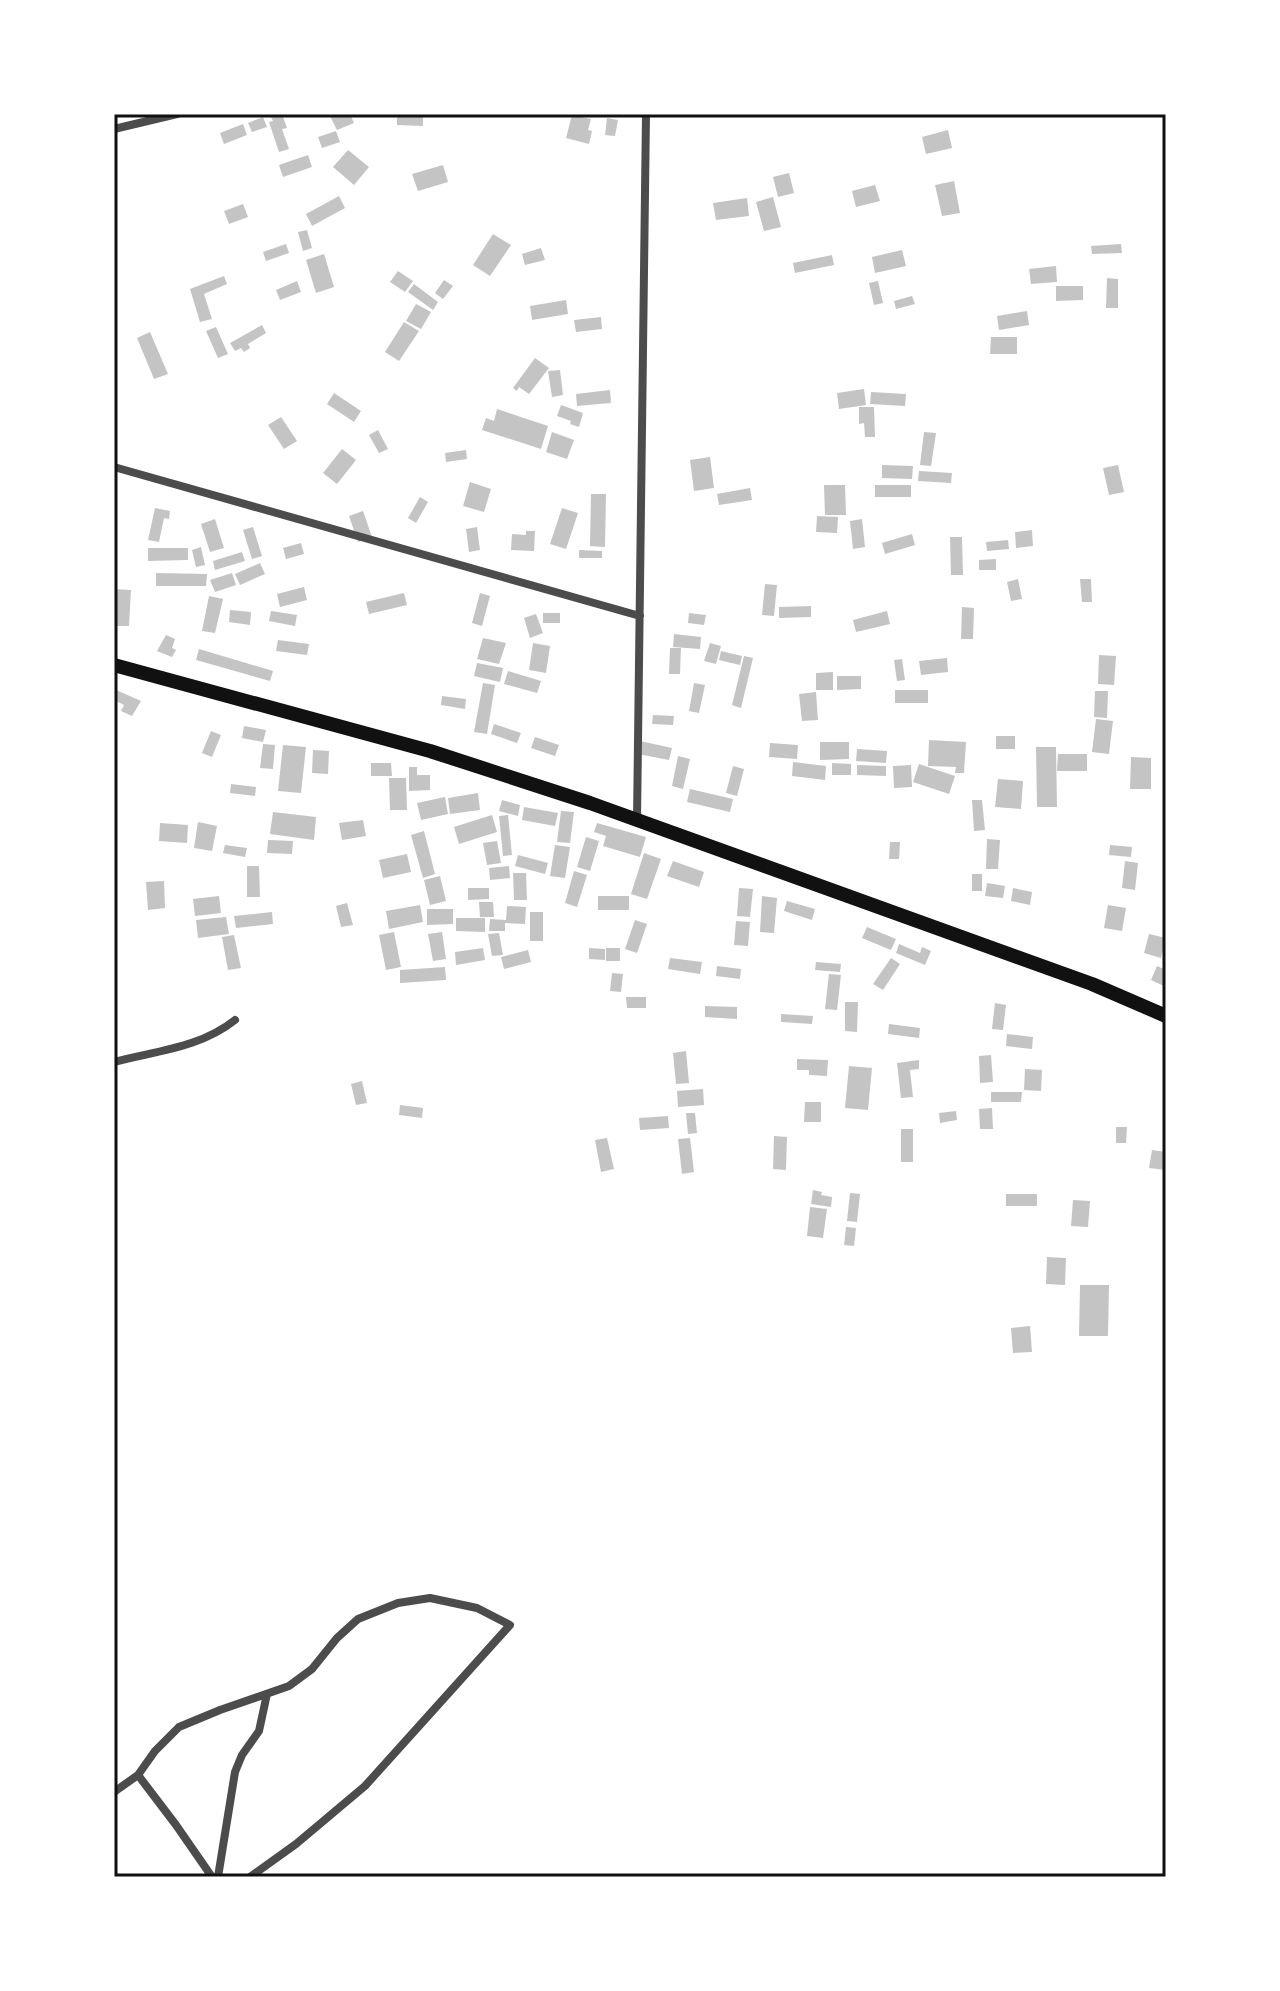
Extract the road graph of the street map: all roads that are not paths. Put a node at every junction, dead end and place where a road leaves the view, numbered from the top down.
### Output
1 (177, 114) edge
2 (646, 114) edge
3 (114, 129) edge
4 (114, 467) edge
5 (640, 616) junction
6 (114, 665) edge
7 (637, 820) junction
8 (1166, 1016) edge
9 (235, 1020) dead end
10 (114, 1062) edge
11 (267, 1694) junction
12 (138, 1775) junction
13 (114, 1792) edge
14 (215, 1877) edge
15 (250, 1877) edge

1 - 3 street
2 - 5 street
4 - 5 street
5 - 7 street
6 - 7 main road
7 - 8 main road
9 - 10 street
11 - 12 street
11 - 14 street
11 - 15 street
12 - 13 street
12 - 14 street

